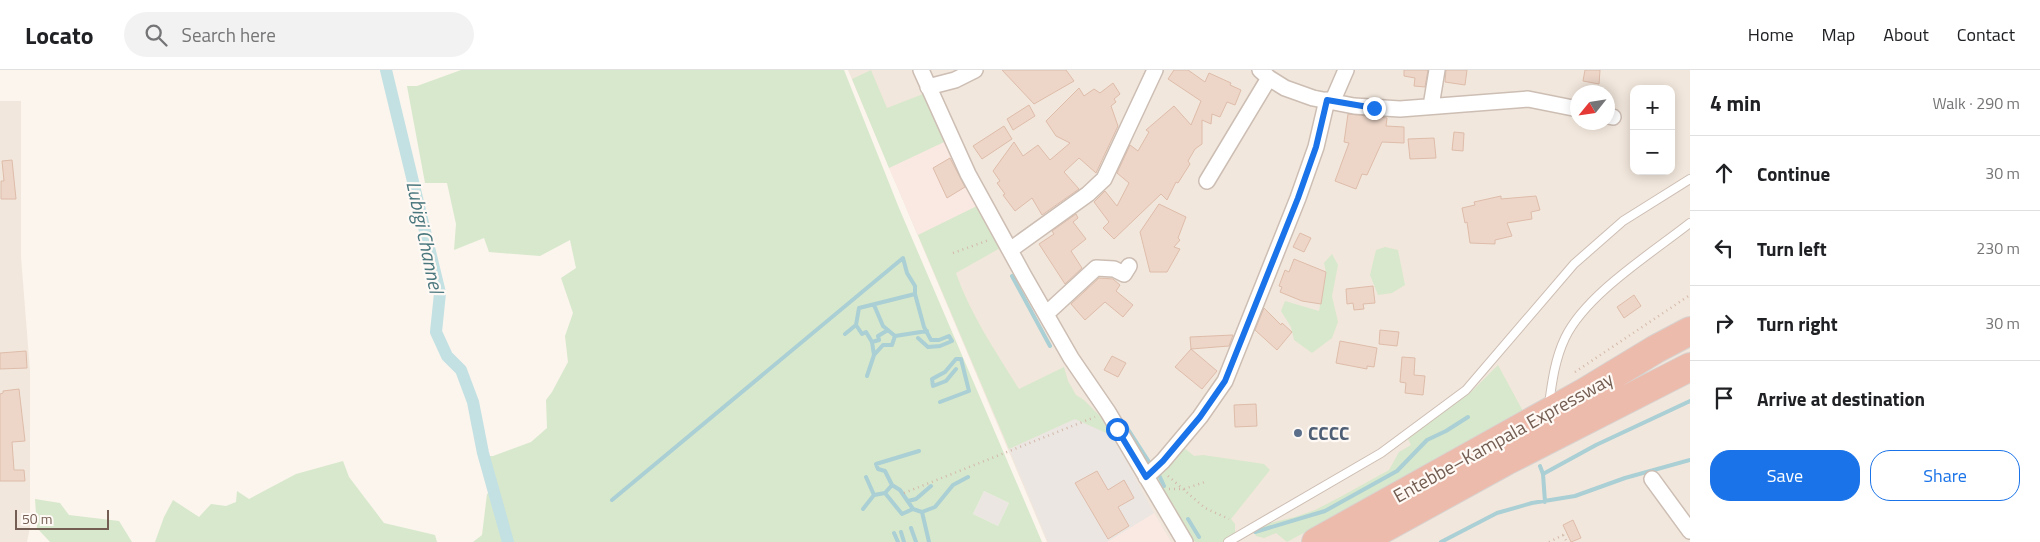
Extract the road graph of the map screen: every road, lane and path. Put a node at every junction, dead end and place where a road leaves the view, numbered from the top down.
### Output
1 (921, 70) edge
2 (975, 70) edge
3 (1155, 70) edge
4 (1346, 70) edge
5 (1437, 70) edge
6 (1264, 74) edge
7 (928, 87) junction
8 (1330, 100) junction
9 (1431, 106) junction
10 (1570, 107) edge
11 (1690, 179) edge
12 (1207, 181) dead end
13 (1690, 223) edge
14 (1002, 236) junction
15 (1010, 250) junction
16 (953, 253) dead end
17 (1129, 266) dead end
18 (1690, 294) edge
19 (1046, 314) junction
20 (1690, 331) edge
21 (1690, 367) edge
22 (1575, 372) dead end
23 (1108, 412) junction
24 (1547, 414) junction
25 (1151, 472) junction
26 (1652, 479) dead end
27 (1205, 482) dead end
28 (1165, 488) dead end
29 (1184, 489) junction
30 (904, 493) dead end
31 (1229, 520) dead end
32 (1690, 531) edge
33 (1185, 542) edge
34 (1228, 542) edge
35 (1316, 542) edge
36 (1359, 542) edge
37 (1549, 542) edge
38 (1567, 542) edge

1 - 7 street
2 - 7 street
3 - 15 street
4 - 8 street
5 - 9 street
6 - 8 street
6 - 12 street
7 - 14 street
8 - 9 street
8 - 25 street
9 - 10 street
11 - 34 lane
13 - 24 lane
14 - 15 street
14 - 16 path
15 - 19 street
17 - 19 street
18 - 22 path
19 - 23 street
20 - 24 highway, Entebbe–Kampala Expressway
21 - 36 highway, Entebbe–Kampala Expressway
23 - 25 street
23 - 30 path
24 - 35 highway, Entebbe–Kampala Expressway
25 - 29 path
25 - 33 street
26 - 32 street
27 - 29 path
28 - 29 path
29 - 31 path
37 - 38 path

